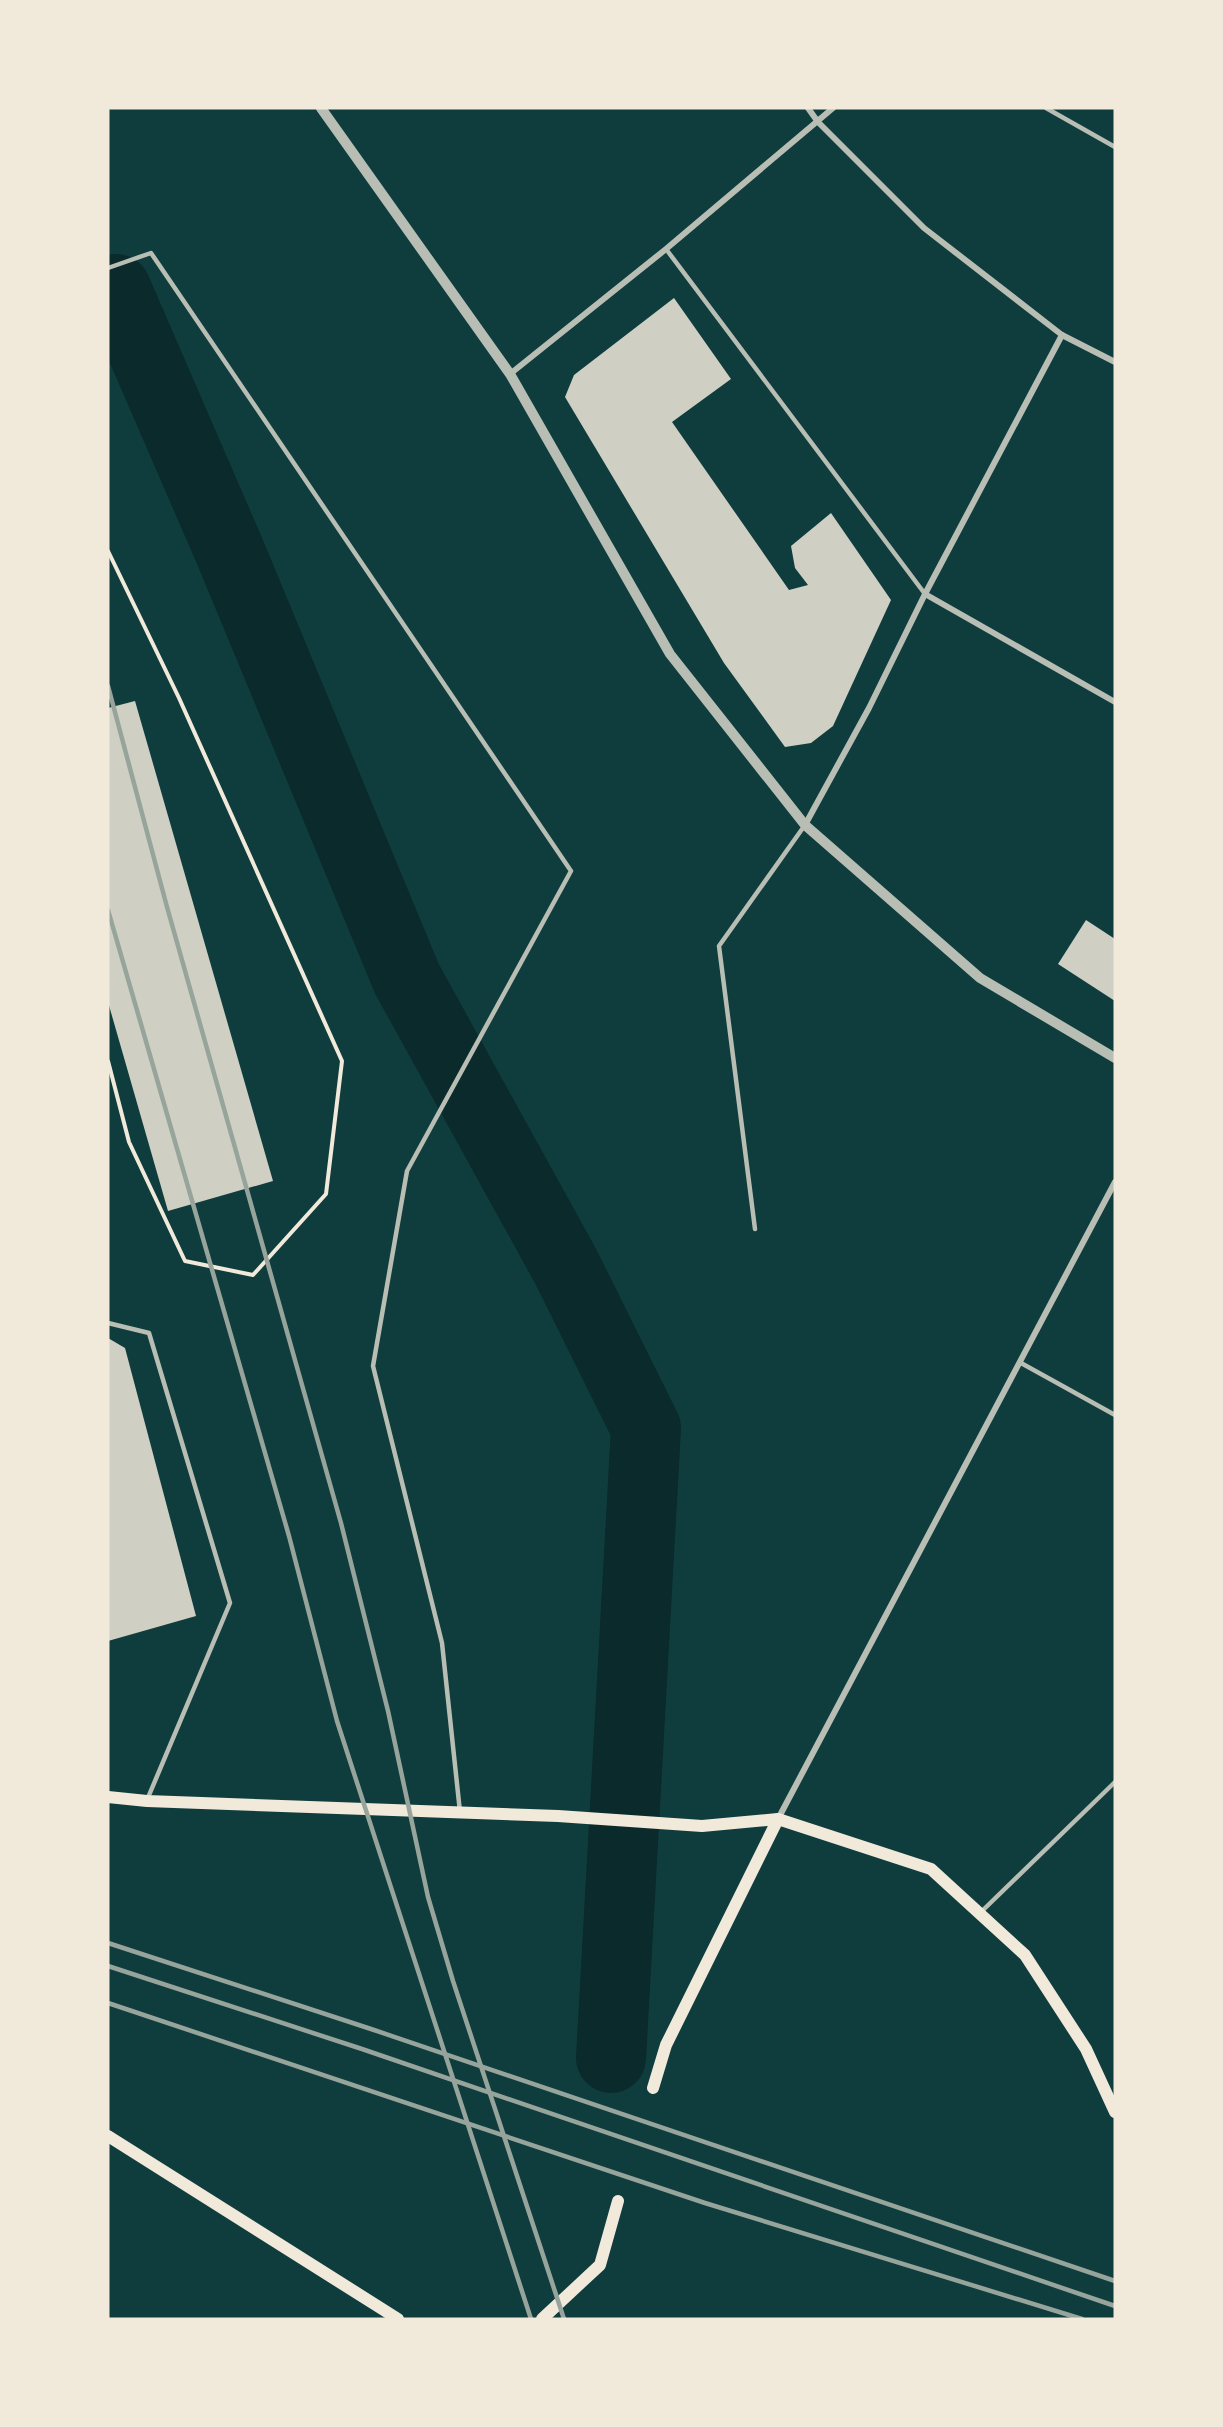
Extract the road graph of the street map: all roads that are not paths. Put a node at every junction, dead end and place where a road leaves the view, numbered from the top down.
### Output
1 (321, 108) edge
2 (808, 108) edge
3 (833, 108) edge
4 (1046, 108) edge
5 (818, 122) junction
6 (1115, 147) edge
7 (666, 249) junction
8 (108, 268) edge
9 (1062, 335) junction
10 (1115, 362) edge
11 (510, 374) junction
12 (925, 594) junction
13 (1115, 702) edge
14 (806, 825) junction
15 (1115, 1058) edge
16 (1115, 1182) edge
17 (755, 1229) dead end
18 (108, 1323) edge
19 (1021, 1363) junction
20 (1115, 1415) edge
21 (1115, 1782) edge
22 (108, 1797) edge
23 (147, 1801) junction
24 (460, 1812) junction
25 (778, 1819) junction
26 (979, 1913) junction
27 (653, 2088) dead end
28 (1115, 2112) edge
29 (108, 2136) edge
30 (618, 2201) dead end
31 (398, 2319) edge
32 (542, 2319) edge

1 - 11 street
2 - 5 street
3 - 5 street
4 - 6 lane
5 - 7 street
5 - 9 street
7 - 11 street
7 - 12 lane
8 - 24 lane
9 - 10 street
9 - 12 street
11 - 14 street
12 - 13 street
12 - 14 street
14 - 15 street
14 - 17 lane
16 - 19 street
18 - 23 lane
19 - 20 lane
19 - 25 street
21 - 26 lane
22 - 23 main road
23 - 24 main road
24 - 25 main road
25 - 26 main road
25 - 27 main road
26 - 28 main road
29 - 31 main road
30 - 32 main road

